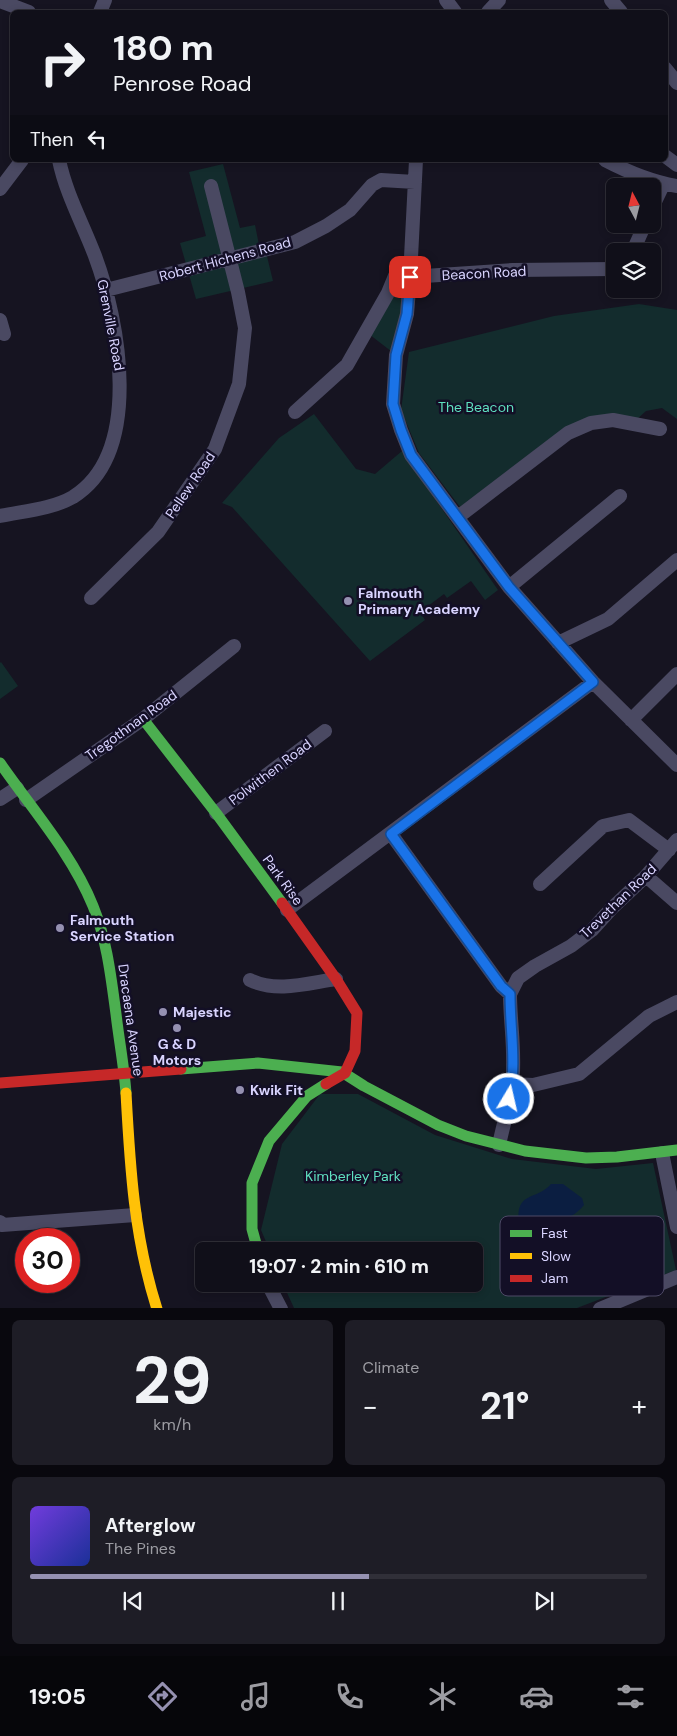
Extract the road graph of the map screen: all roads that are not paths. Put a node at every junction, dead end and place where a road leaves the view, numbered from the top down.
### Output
1 (611, 0) edge
2 (4, 1) edge
3 (24, 10) edge
4 (619, 10) edge
5 (668, 72) edge
6 (677, 83) edge
7 (20, 162) edge
8 (60, 162) edge
9 (416, 162) edge
10 (609, 162) edge
11 (415, 182) junction
12 (673, 185) edge
13 (211, 186) dead end
14 (0, 189) edge
15 (661, 198) edge
16 (229, 259) junction
17 (606, 269) edge
18 (410, 273) junction
19 (106, 290) junction
20 (0, 320) edge
21 (4, 334) dead end
22 (295, 412) dead end
23 (660, 429) dead end
24 (620, 496) dead end
25 (0, 516) edge
26 (458, 517) junction
27 (677, 560) edge
28 (509, 587) junction
29 (91, 598) dead end
30 (558, 643) junction
31 (234, 646) dead end
32 (677, 674) edge
33 (593, 682) junction
34 (144, 719) junction
35 (631, 720) junction
36 (325, 731) dead end
37 (0, 763) edge
38 (677, 765) edge
39 (17, 788) junction
40 (0, 798) edge
41 (26, 800) junction
42 (216, 812) junction
43 (391, 834) junction
44 (673, 845) edge
45 (646, 876) junction
46 (540, 884) dead end
47 (677, 903) edge
48 (287, 910) junction
49 (336, 979) junction
50 (250, 980) dead end
51 (510, 994) junction
52 (677, 1002) edge
53 (345, 1073) junction
54 (124, 1074) junction
55 (0, 1083) edge
56 (512, 1084) junction
57 (499, 1145) junction
58 (677, 1150) edge
59 (662, 1153) junction
60 (134, 1215) junction
61 (0, 1222) edge
62 (677, 1227) edge
63 (256, 1242) edge
64 (677, 1277) edge
65 (664, 1282) edge
66 (272, 1292) edge
67 (630, 1296) edge
68 (157, 1308) edge
69 (281, 1308) edge
70 (600, 1308) edge

1 - 4 street
2 - 3 street
5 - 6 street
7 - 14 street
8 - 19 street, Grenville Road
9 - 11 street
10 - 12 street
11 - 16 street, Robert Hichens Road
11 - 18 street
12 - 15 street
13 - 16 street, Pellew Road
16 - 19 street, Robert Hichens Road
16 - 29 street, Pellew Road
17 - 18 street, Beacon Road
18 - 22 street
18 - 26 street
19 - 25 street, Grenville Road
20 - 21 street
23 - 26 street
24 - 28 street
26 - 28 street
27 - 30 street
28 - 30 street
30 - 33 street
31 - 34 street, Tregothnan Road
32 - 35 street
33 - 35 street
33 - 43 street
34 - 41 street, Tregothnan Road
34 - 42 street, Park Rise
35 - 38 street
36 - 42 street, Polwithen Road
37 - 39 street, Dracaena Avenue
39 - 40 street
39 - 41 street, Dracaena Avenue
41 - 54 street, Dracaena Avenue
42 - 48 street, Park Rise
43 - 48 street
43 - 51 street
44 - 45 street, Trevethan Road
44 - 46 street
45 - 47 street
45 - 51 street, Trevethan Road
48 - 49 street, Park Rise
49 - 50 street
49 - 53 street, Park Rise
51 - 56 street
52 - 56 street
53 - 54 street
53 - 57 street
53 - 63 street
54 - 55 street
54 - 60 street, Dracaena Avenue
56 - 57 street
57 - 59 street
58 - 59 street
59 - 62 street
60 - 61 street
60 - 68 street, Dracaena Avenue
64 - 65 street
66 - 69 street
67 - 70 street

